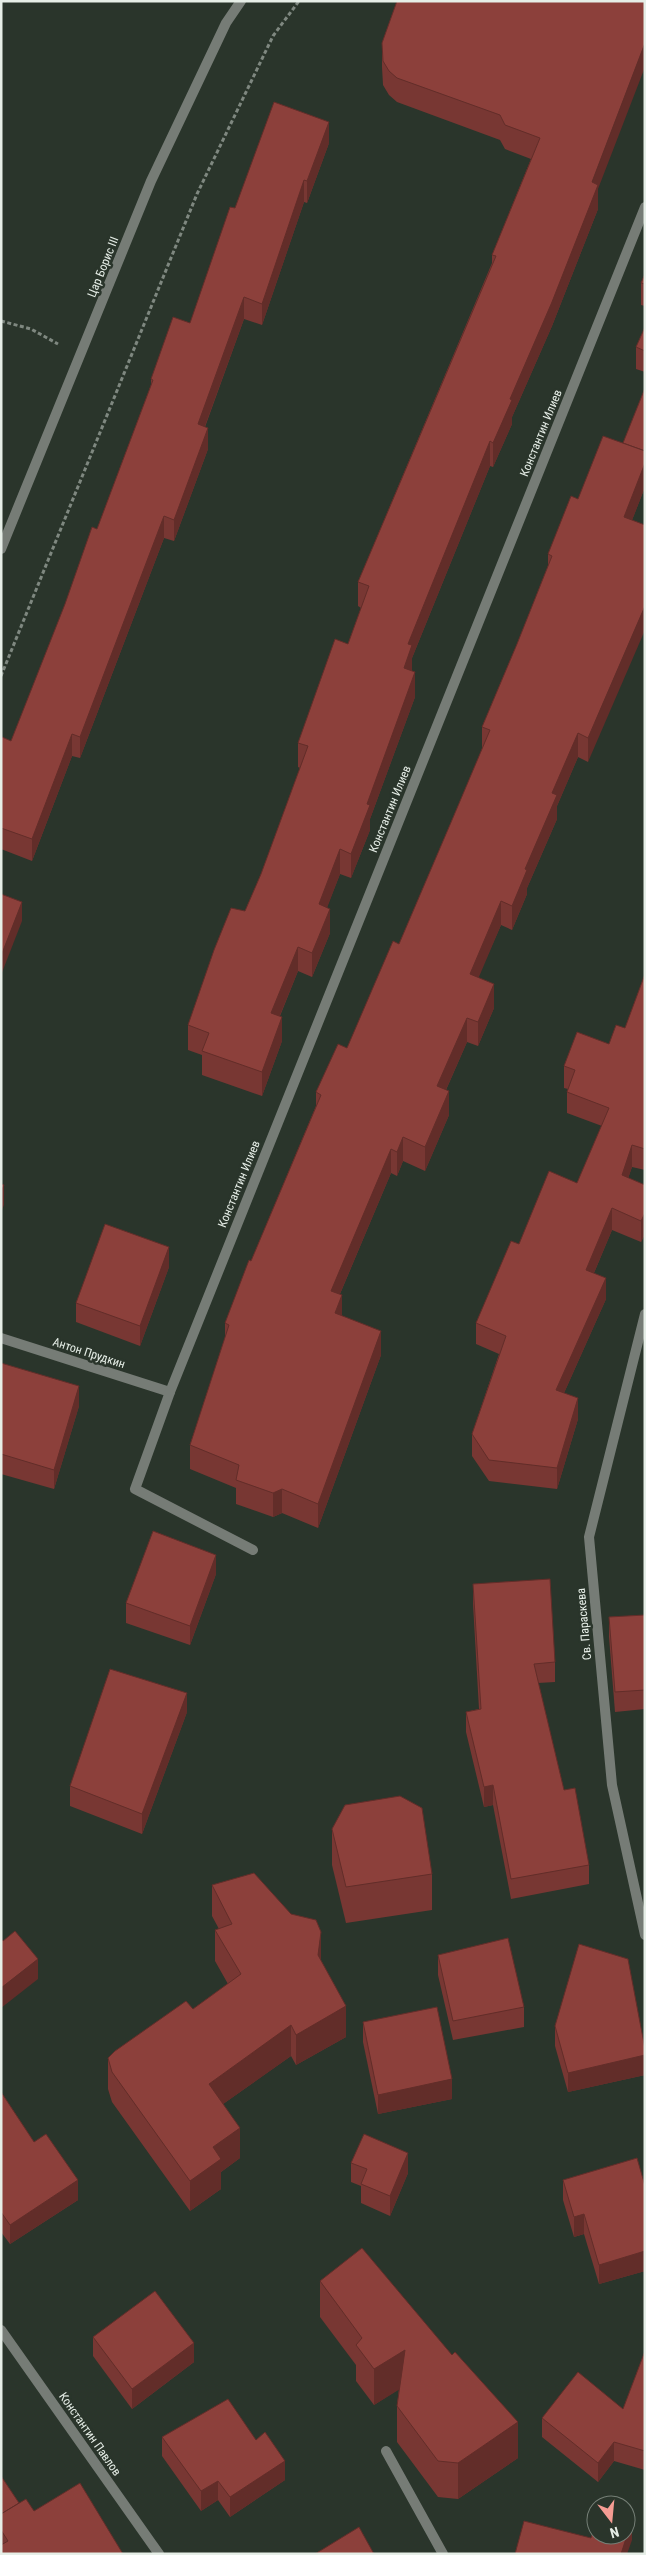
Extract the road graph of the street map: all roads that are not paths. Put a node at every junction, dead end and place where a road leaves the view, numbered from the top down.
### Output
1 (242, 1) edge
2 (645, 207) edge
3 (1, 549) edge
4 (645, 1314) edge
5 (1, 1338) edge
6 (170, 1392) junction
7 (253, 1550) dead end
8 (645, 1935) edge
9 (1, 2330) edge
10 (386, 2451) dead end
11 (159, 2554) edge
12 (443, 2554) edge

1 - 3 street, Цар Борис III
2 - 6 street, Константин Илиев
4 - 8 street, Св. Параскева
5 - 6 street, Антон Прудкин
6 - 7 street, Константин Илиев
9 - 11 street, Константин Павлов
10 - 12 street

